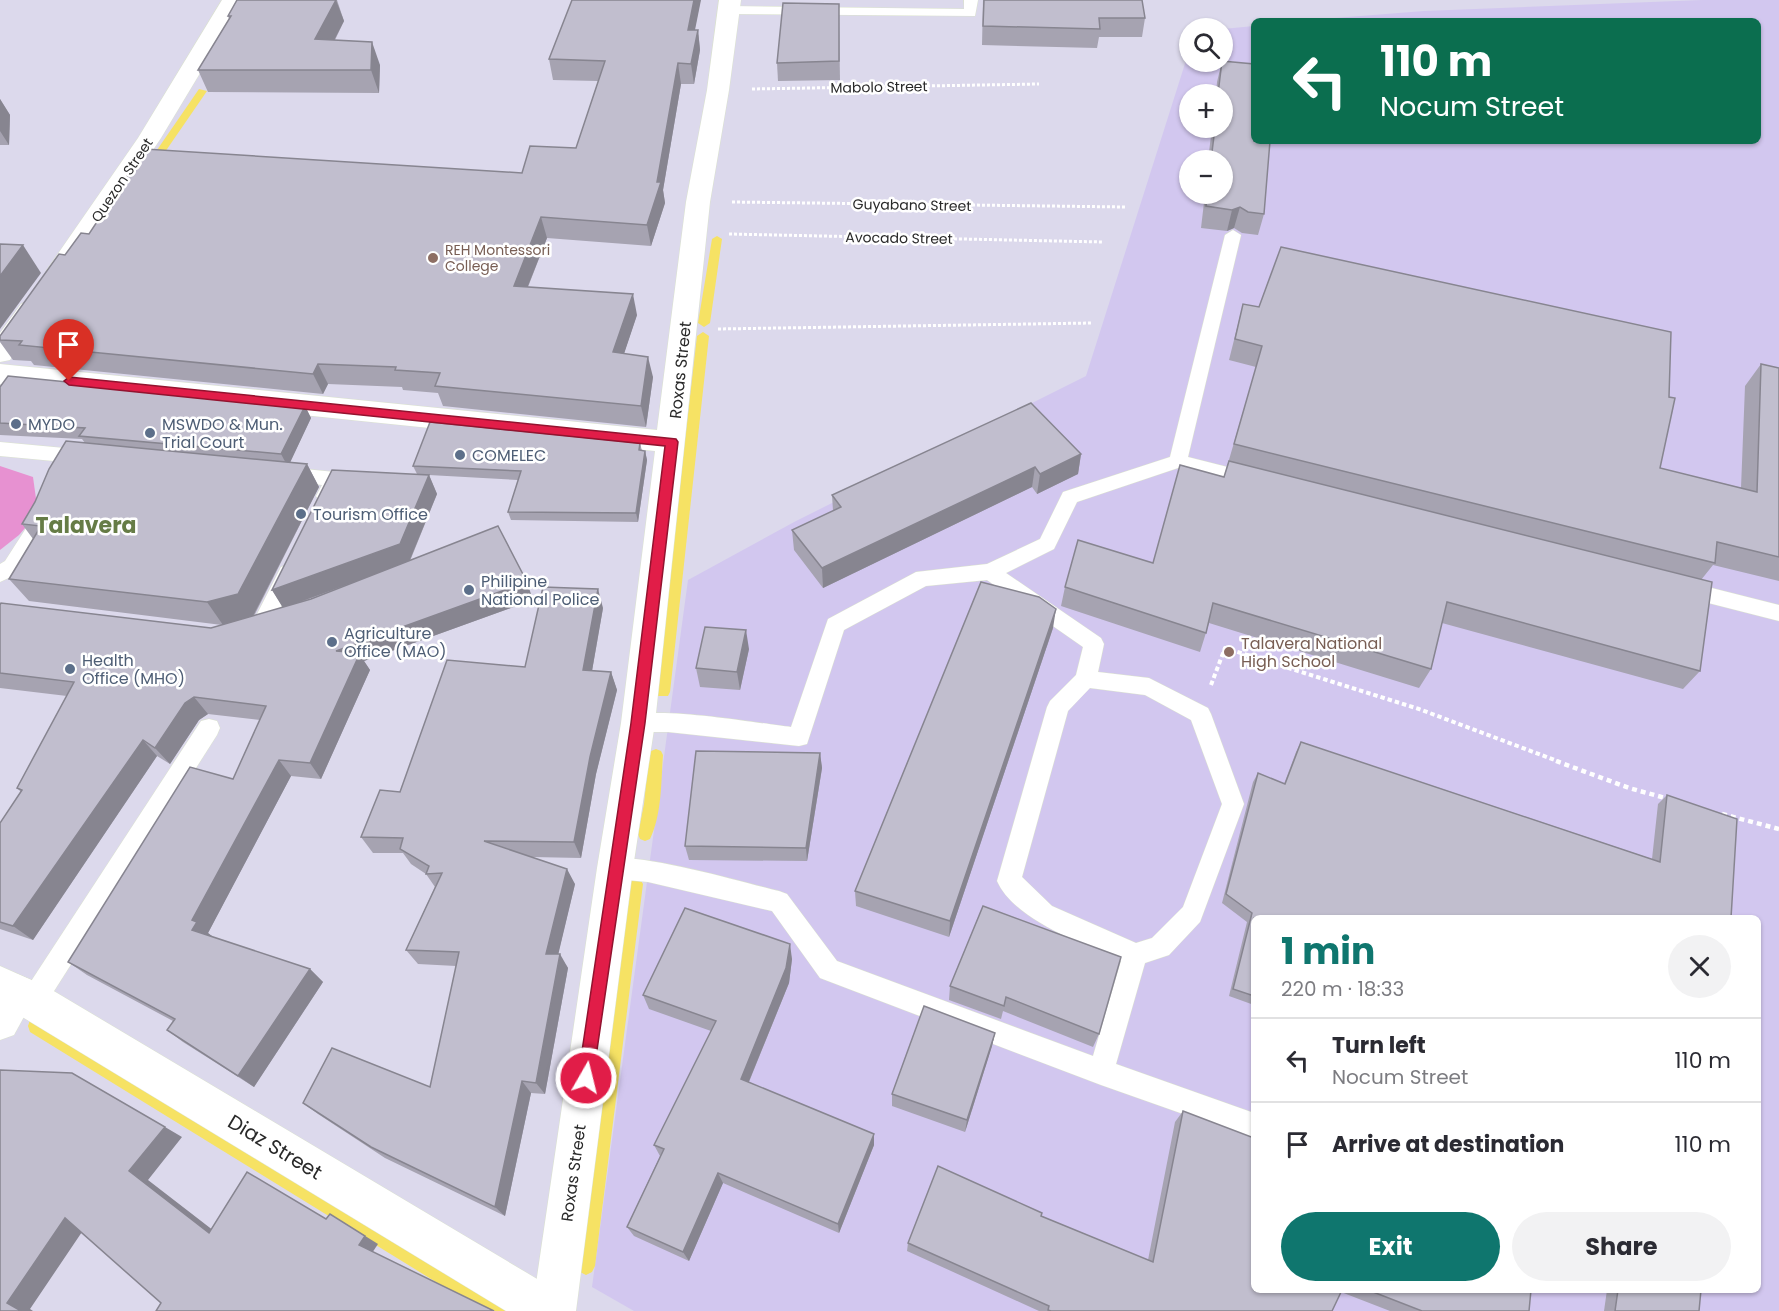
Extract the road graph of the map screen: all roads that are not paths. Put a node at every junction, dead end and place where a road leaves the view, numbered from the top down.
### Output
1 (233, 0) edge
2 (729, 5) edge
3 (971, 6) edge
4 (1233, 235) edge
5 (0, 352) edge
6 (0, 374) edge
7 (672, 442) junction
8 (0, 449) edge
9 (30, 452) junction
10 (100, 458) edge
11 (1178, 461) junction
12 (265, 472) edge
13 (53, 475) edge
14 (1271, 484) edge
15 (54, 499) edge
16 (320, 510) edge
17 (299, 552) edge
18 (990, 572) junction
19 (0, 574) edge
20 (1664, 584) edge
21 (1779, 613) edge
22 (293, 615) edge
23 (262, 625) junction
24 (233, 632) edge
25 (1086, 679) junction
26 (638, 723) junction
27 (209, 728) edge
28 (615, 868) junction
29 (1135, 955) junction
30 (12, 1000) edge
31 (1101, 1072) junction
32 (1251, 1125) edge
33 (548, 1311) edge
34 (554, 1311) edge

1 - 5 street, Quezon Street
2 - 3 lane
2 - 7 street, Roxas Street
4 - 11 lane
6 - 7 street
7 - 26 street, Roxas Street
8 - 9 lane
9 - 10 lane
9 - 13 lane
11 - 14 lane
11 - 18 lane
12 - 16 lane
15 - 19 lane
17 - 23 lane
18 - 25 lane
18 - 26 lane
20 - 21 lane
22 - 23 lane
23 - 24 lane
25 - 29 lane
25 - 29 lane
26 - 28 street, Roxas Street
27 - 30 lane
28 - 31 lane
28 - 34 street, Roxas Street
29 - 31 lane
30 - 33 street, Diaz Street
31 - 32 lane

